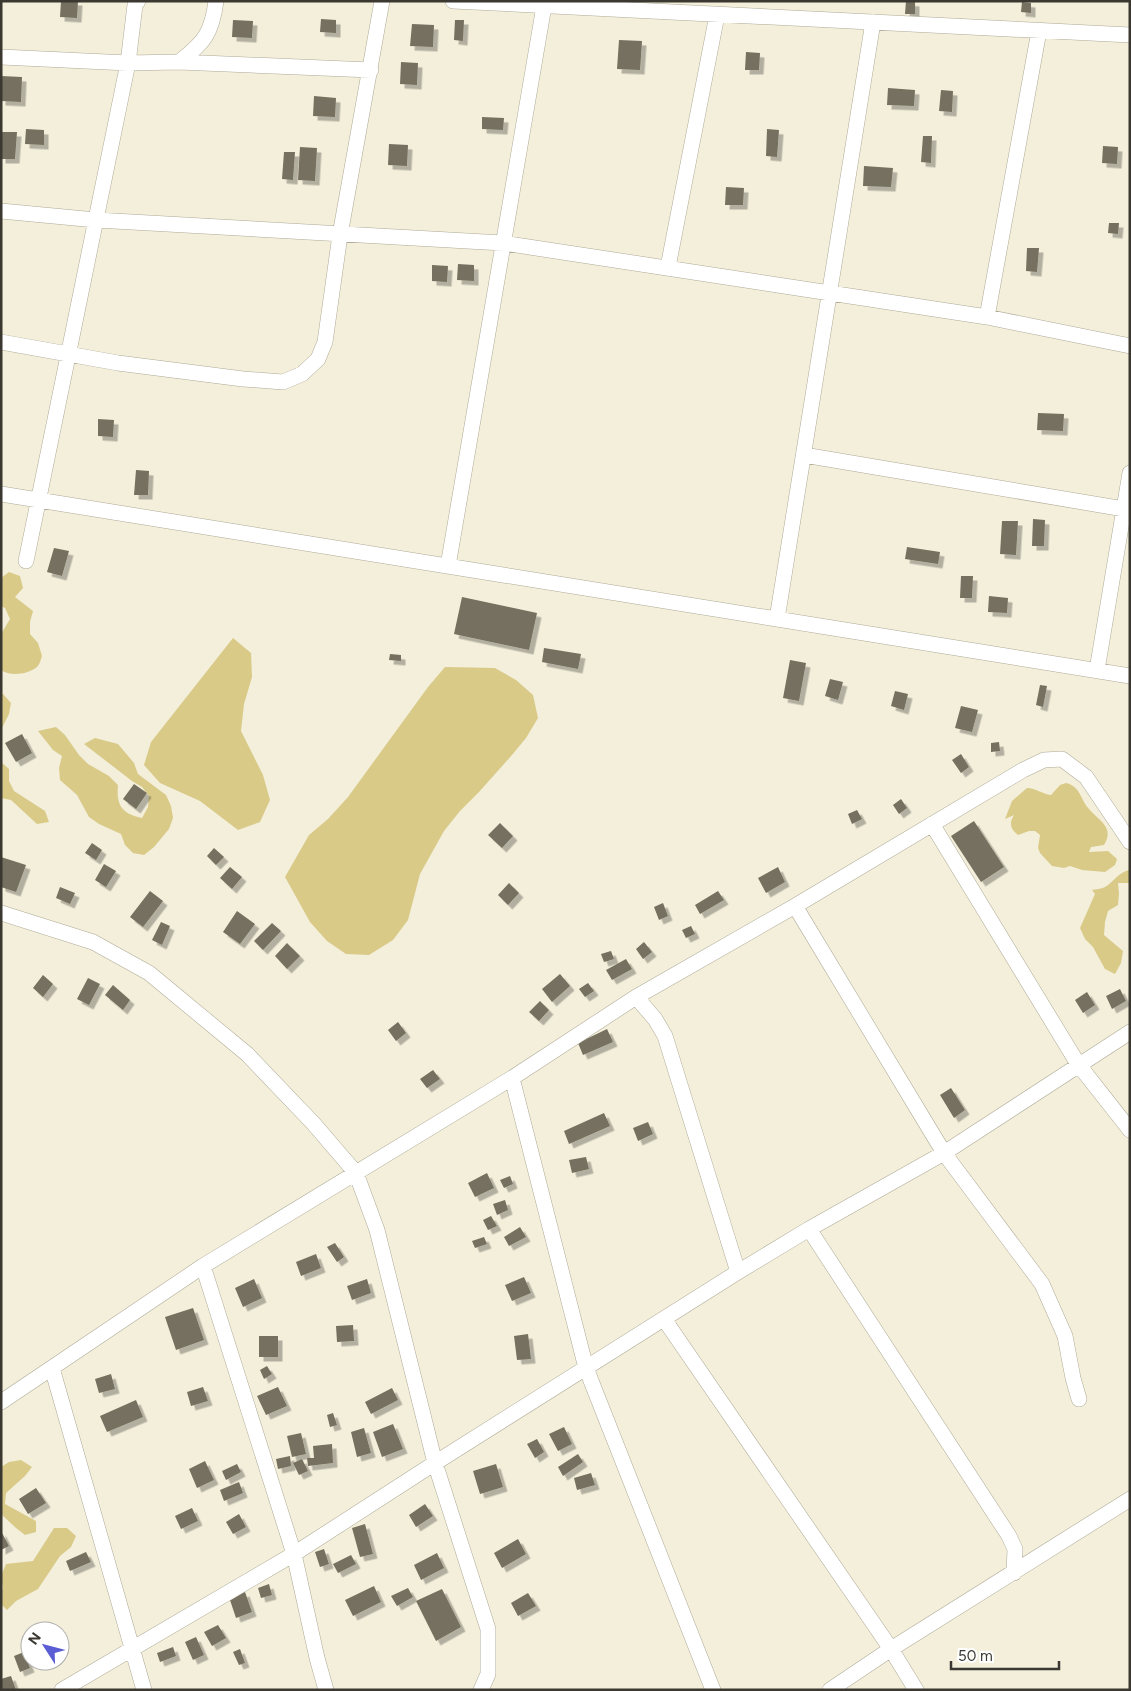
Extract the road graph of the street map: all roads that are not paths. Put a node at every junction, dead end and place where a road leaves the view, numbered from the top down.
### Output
1 (138, 1) edge
2 (216, 1) edge
3 (382, 1) edge
4 (453, 1) edge
5 (544, 6) junction
6 (717, 15) junction
7 (873, 22) junction
8 (1039, 31) junction
9 (1130, 35) edge
10 (1, 57) edge
11 (179, 62) junction
12 (128, 63) junction
13 (370, 70) junction
14 (1, 211) edge
15 (96, 220) junction
16 (340, 235) junction
17 (503, 243) junction
18 (668, 267) junction
19 (830, 292) junction
20 (987, 317) junction
21 (1, 342) edge
22 (1130, 346) edge
23 (69, 354) junction
24 (804, 455) junction
25 (1130, 472) edge
26 (1, 494) edge
27 (39, 500) junction
28 (1127, 509) edge
29 (26, 560) dead end
30 (448, 566) junction
31 (777, 619) junction
32 (1097, 670) junction
33 (1130, 676) edge
34 (932, 824) junction
35 (1130, 842) edge
36 (795, 906) junction
37 (1, 913) edge
38 (636, 997) junction
39 (1130, 1032) edge
40 (1078, 1064) junction
41 (512, 1078) junction
42 (1130, 1130) edge
43 (944, 1153) junction
44 (356, 1173) junction
45 (809, 1229) junction
46 (203, 1266) junction
47 (738, 1272) junction
48 (664, 1319) junction
49 (52, 1368) junction
50 (586, 1368) junction
51 (1079, 1399) dead end
52 (1, 1402) edge
53 (435, 1463) junction
54 (1130, 1499) edge
55 (294, 1554) junction
56 (1014, 1573) junction
57 (132, 1648) junction
58 (891, 1649) junction
59 (62, 1690) edge
60 (144, 1690) edge
61 (326, 1690) edge
62 (481, 1690) edge
63 (713, 1690) edge
64 (830, 1690) edge
65 (916, 1690) edge

1 - 12 street
2 - 11 street
3 - 13 street
4 - 5 street
5 - 6 street
5 - 17 street
6 - 7 street
6 - 18 street
7 - 8 street
7 - 19 street
8 - 9 street
8 - 20 street
10 - 12 street
11 - 12 street
11 - 13 street
12 - 15 street
13 - 16 street
14 - 15 street
15 - 16 street
15 - 23 street
16 - 17 street
16 - 23 street
17 - 18 street
17 - 30 street
18 - 19 street
19 - 20 street
19 - 24 street
20 - 22 street
21 - 23 street
23 - 27 street
24 - 28 street
24 - 31 street
25 - 28 street
26 - 27 street
27 - 29 street
27 - 30 street
28 - 32 street
30 - 31 street
31 - 32 street
32 - 33 street
34 - 35 street
34 - 36 street
34 - 40 street
36 - 38 street
36 - 43 street
37 - 44 street
38 - 41 street
38 - 47 street
39 - 40 street
40 - 42 street
40 - 43 street
41 - 44 street
41 - 50 street
43 - 45 street
43 - 51 street
44 - 46 street
44 - 53 street
45 - 47 street
45 - 56 street
46 - 49 street
46 - 55 street
47 - 48 street
48 - 50 street
48 - 58 street
49 - 52 street
49 - 57 street
50 - 53 street
50 - 63 street
53 - 55 street
53 - 62 street
54 - 56 street
55 - 57 street
55 - 61 street
56 - 58 street
57 - 59 street
57 - 60 street
58 - 64 street
58 - 65 street

